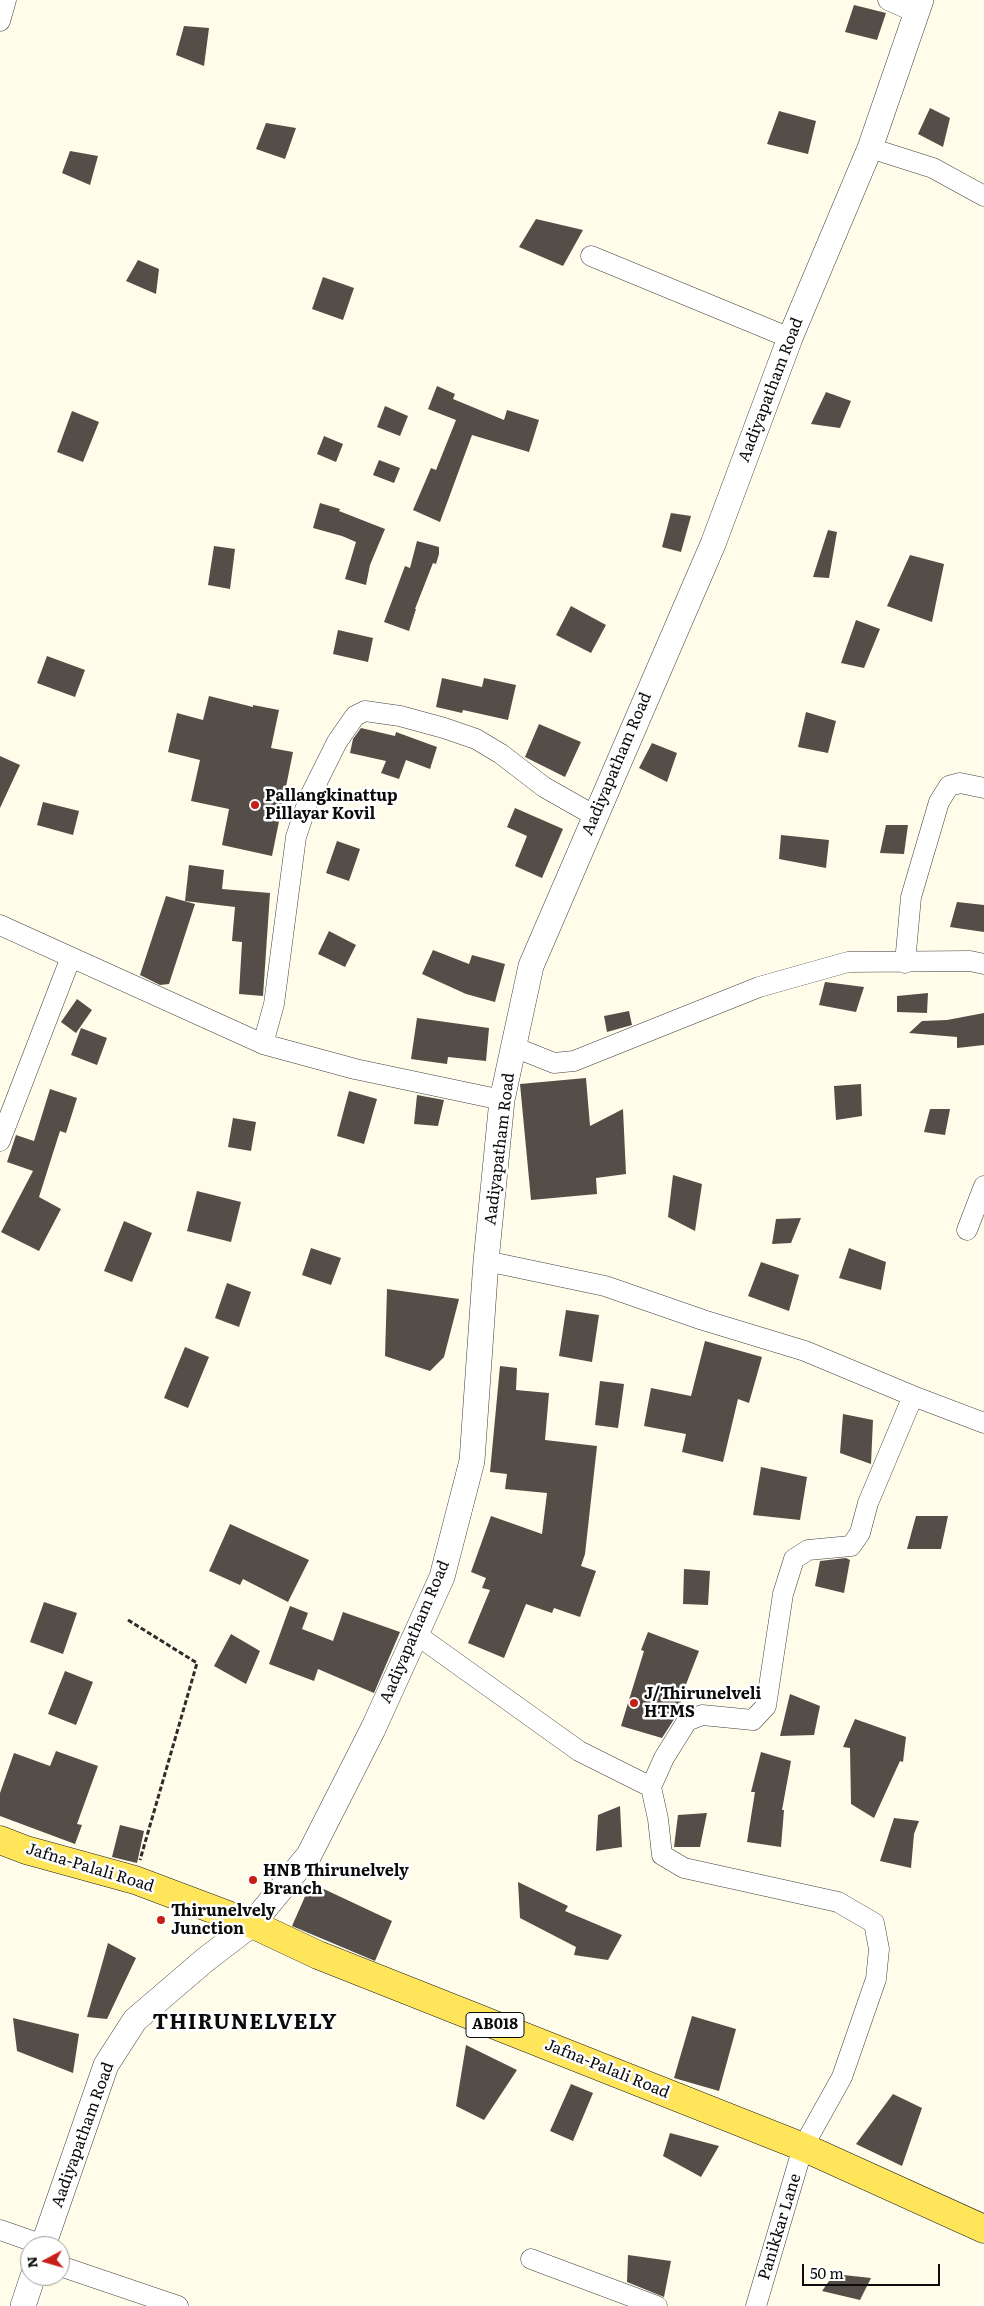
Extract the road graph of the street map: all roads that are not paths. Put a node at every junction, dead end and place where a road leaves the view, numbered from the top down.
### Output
1 (6, 0) edge
2 (888, 0) edge
3 (918, 6) edge
4 (0, 21) edge
5 (870, 148) junction
6 (984, 196) edge
7 (591, 256) dead end
8 (790, 338) junction
9 (984, 788) edge
10 (595, 816) junction
11 (0, 925) edge
12 (71, 957) junction
13 (906, 963) junction
14 (984, 964) edge
15 (263, 1044) junction
16 (514, 1047) junction
17 (502, 1100) junction
18 (0, 1141) edge
19 (984, 1186) edge
20 (967, 1230) dead end
21 (486, 1262) junction
22 (913, 1396) junction
23 (984, 1423) edge
24 (418, 1634) junction
25 (651, 1787) junction
26 (0, 1840) edge
27 (252, 1924) junction
28 (803, 2147) junction
29 (984, 2229) edge
30 (0, 2230) edge
31 (46, 2236) edge
32 (20, 2237) edge
33 (531, 2259) dead end
34 (70, 2269) edge
35 (30, 2286) edge
36 (23, 2306) edge
37 (178, 2306) edge
38 (657, 2306) edge
39 (756, 2306) edge

1 - 4 street
2 - 3 street
3 - 5 street, Aadiyapatham Road
5 - 6 street
5 - 8 street, Aadiyapatham Road
7 - 8 street
8 - 10 street, Aadiyapatham Road
9 - 13 street
10 - 15 street
10 - 16 street, Aadiyapatham Road
11 - 12 street
12 - 15 street
12 - 18 street
13 - 14 street
13 - 16 street
15 - 17 street
16 - 17 street, Aadiyapatham Road
17 - 21 street, Aadiyapatham Road
19 - 20 street
21 - 22 street
21 - 24 street, Aadiyapatham Road
22 - 23 street
22 - 25 street
24 - 25 street
24 - 27 street, Aadiyapatham Road
25 - 28 street, Panikkar Lane
26 - 27 main road, Jafna-Palali Road / AB018
27 - 28 main road, Jafna-Palali Road / AB018
27 - 31 street, Aadiyapatham Road
28 - 29 main road, Jafna-Palali Road / AB018
28 - 39 street, Panikkar Lane
30 - 32 street
33 - 38 street
34 - 37 street
35 - 36 street

